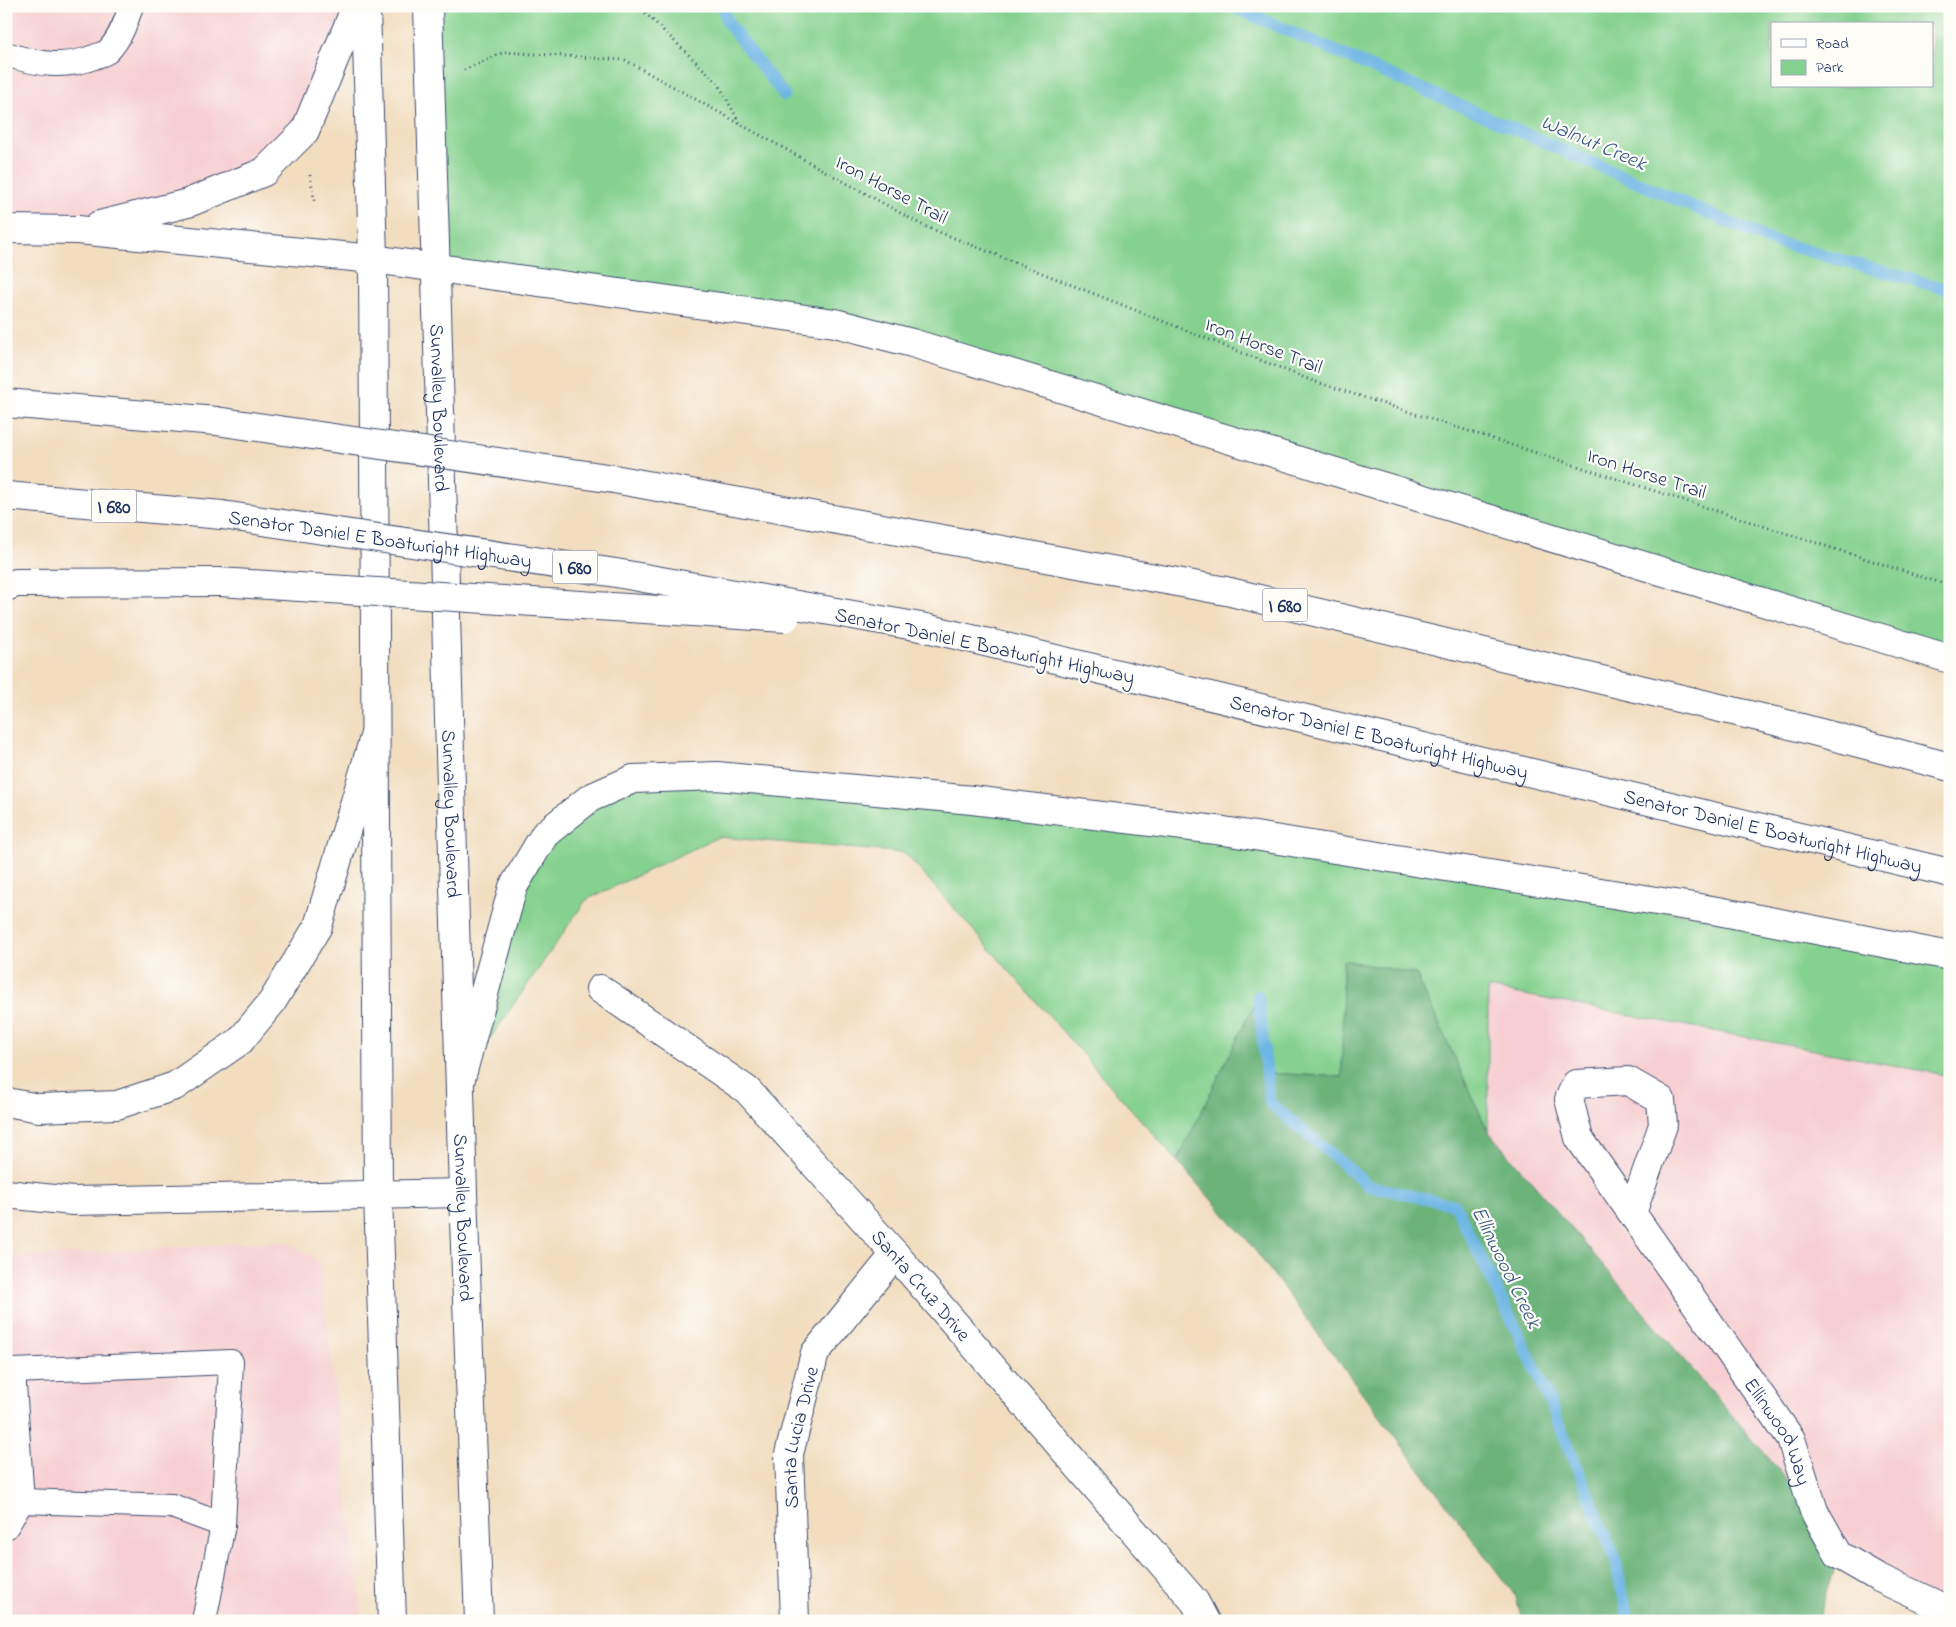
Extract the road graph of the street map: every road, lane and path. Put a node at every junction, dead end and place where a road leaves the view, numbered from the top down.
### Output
1 (131, 6) edge
2 (356, 6) edge
3 (366, 6) edge
4 (428, 6) edge
5 (638, 6) edge
6 (6, 54) edge
7 (431, 85) junction
8 (740, 124) junction
9 (309, 167) dead end
10 (315, 204) dead end
11 (6, 229) edge
12 (78, 230) junction
13 (373, 259) junction
14 (436, 268) junction
15 (6, 402) edge
16 (6, 496) edge
17 (1950, 586) edge
18 (6, 587) edge
19 (926, 628) junction
20 (1950, 659) edge
21 (375, 734) junction
22 (1950, 767) edge
23 (1950, 873) edge
24 (1950, 956) edge
25 (600, 989) dead end
26 (460, 1082) junction
27 (6, 1102) edge
28 (463, 1193) junction
29 (6, 1194) edge
30 (378, 1195) junction
31 (1632, 1213) junction
32 (896, 1254) junction
33 (22, 1501) junction
34 (223, 1525) junction
35 (6, 1527) edge
36 (1950, 1611) edge
37 (204, 1621) edge
38 (392, 1621) edge
39 (479, 1621) edge
40 (795, 1621) edge
41 (1205, 1621) edge

1 - 6 lane
2 - 12 main road
3 - 13 main road
4 - 7 main road, Sunvalley Boulevard
5 - 8 path
7 - 8 path, Iron Horse Trail
7 - 14 main road, Sunvalley Boulevard
8 - 17 path, Iron Horse Trail
9 - 10 path
11 - 12 main road
12 - 13 main road
13 - 14 main road
13 - 21 main road
14 - 20 main road
14 - 26 main road, Sunvalley Boulevard
15 - 22 main road, I 680, bridge
16 - 19 main road, Senator Daniel E Boatwright Highway / I 680, bridge
18 - 19 main road, bridge
19 - 23 main road, Senator Daniel E Boatwright Highway / I 680
21 - 27 main road
21 - 30 main road
24 - 26 main road
25 - 32 main road, Santa Cruz Drive
26 - 28 main road, Sunvalley Boulevard
28 - 30 main road
28 - 39 main road, Sunvalley Boulevard
29 - 30 main road
30 - 38 main road
31 - 31 main road, Ellinwood Way
31 - 36 main road, Ellinwood Way
32 - 40 main road, Santa Lucia Drive
32 - 41 main road, Santa Cruz Drive
33 - 34 lane
33 - 34 lane
33 - 35 lane
34 - 37 lane

